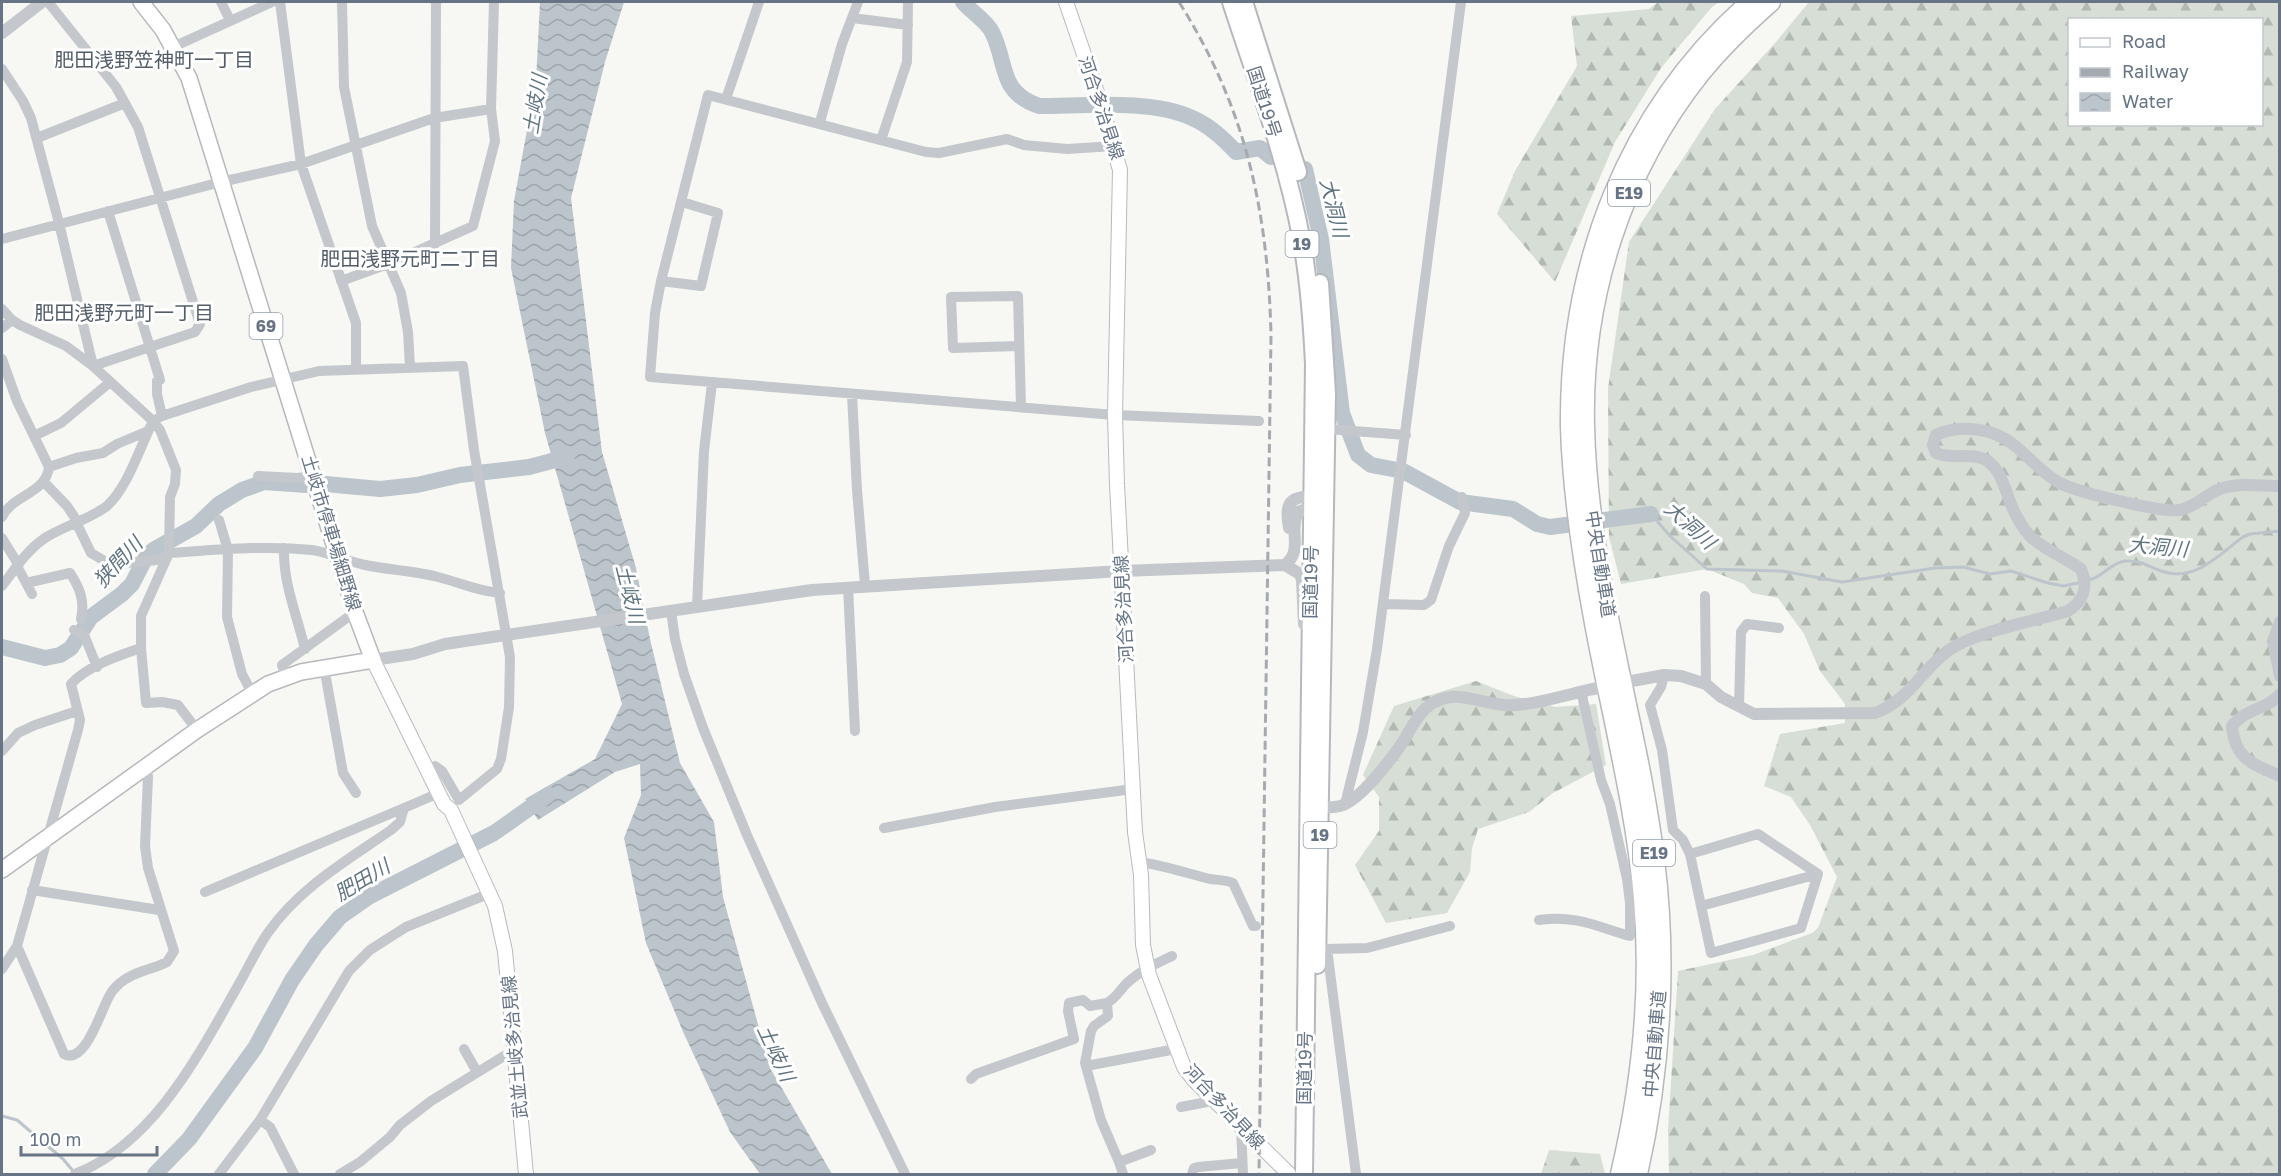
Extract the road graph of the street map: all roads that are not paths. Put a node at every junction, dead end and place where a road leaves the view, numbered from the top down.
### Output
1 (42, 2) edge
2 (48, 2) edge
3 (141, 2) edge
4 (221, 2) edge
5 (272, 2) edge
6 (280, 2) edge
7 (342, 2) edge
8 (436, 2) edge
9 (494, 2) edge
10 (759, 2) edge
11 (858, 2) edge
12 (908, 2) edge
13 (1066, 2) edge
14 (1231, 2) edge
15 (1244, 2) edge
16 (1461, 2) edge
17 (1750, 2) edge
18 (1771, 2) edge
19 (852, 18) junction
20 (230, 20) junction
21 (908, 24) junction
22 (2, 33) edge
23 (173, 47) junction
24 (2, 69) edge
25 (726, 99) junction
26 (125, 103) junction
27 (491, 109) junction
28 (434, 118) junction
29 (820, 122) junction
30 (37, 138) junction
31 (881, 140) junction
32 (355, 145) junction
33 (1114, 146) junction
34 (301, 164) junction
35 (221, 182) junction
36 (160, 197) junction
37 (682, 202) junction
38 (108, 211) junction
39 (59, 223) junction
40 (2, 239) edge
41 (435, 243) junction
42 (388, 264) junction
43 (341, 281) junction
44 (661, 281) junction
45 (2, 309) edge
46 (12, 320) junction
47 (2, 328) edge
48 (1019, 346) junction
49 (149, 347) junction
50 (2, 359) edge
51 (93, 366) junction
52 (410, 367) junction
53 (356, 368) junction
54 (283, 379) junction
55 (109, 383) junction
56 (712, 383) junction
57 (852, 395) junction
58 (1021, 408) junction
59 (1115, 415) junction
60 (1259, 421) dead end
61 (154, 423) junction
62 (1577, 427) junction
63 (1335, 430) junction
64 (1406, 435) junction
65 (34, 436) junction
66 (49, 467) junction
67 (258, 476) dead end
68 (314, 476) junction
69 (44, 482) junction
70 (2280, 486) edge
71 (1317, 499) junction
72 (1463, 502) dead end
73 (2, 517) edge
74 (219, 520) dead end
75 (76, 521) junction
76 (1587, 536) junction
77 (2, 538) edge
78 (284, 548) junction
79 (168, 549) junction
80 (228, 550) junction
81 (338, 555) junction
82 (17, 565) junction
83 (1268, 565) junction
84 (1285, 565) junction
85 (1121, 571) junction
86 (26, 583) junction
87 (866, 585) junction
88 (2, 586) edge
89 (848, 586) junction
90 (501, 593) junction
91 (32, 594) dead end
92 (1705, 596) dead end
93 (1383, 604) junction
94 (697, 607) junction
95 (355, 612) junction
96 (665, 612) junction
97 (81, 619) dead end
98 (2280, 622) edge
99 (1779, 628) dead end
100 (74, 630) dead end
101 (508, 636) junction
102 (141, 648) junction
103 (304, 649) junction
104 (1310, 658) junction
105 (373, 660) junction
106 (97, 667) junction
107 (324, 667) junction
108 (1664, 675) junction
109 (286, 676) junction
110 (2280, 676) edge
111 (1632, 681) dead end
112 (1706, 684) junction
113 (1598, 688) dead end
114 (1581, 691) junction
115 (252, 693) junction
116 (2280, 694) edge
117 (1738, 706) junction
118 (77, 711) junction
119 (197, 730) junction
120 (855, 731) dead end
121 (2, 751) edge
122 (146, 766) junction
123 (428, 769) junction
124 (2280, 776) edge
125 (1133, 789) junction
126 (356, 793) dead end
127 (1345, 804) junction
128 (444, 805) junction
129 (404, 808) junction
130 (1314, 808) junction
131 (884, 828) dead end
132 (46, 838) junction
133 (1690, 854) junction
134 (1139, 862) junction
135 (2, 870) edge
136 (1818, 873) junction
137 (32, 890) junction
138 (483, 891) junction
139 (205, 892) dead end
140 (1701, 906) junction
141 (159, 910) junction
142 (1539, 920) dead end
143 (1257, 926) dead end
144 (1450, 926) dead end
145 (17, 946) junction
146 (1317, 947) junction
147 (1172, 956) dead end
148 (1147, 967) junction
149 (2, 969) edge
150 (1107, 1003) junction
151 (464, 1049) dead end
152 (1176, 1049) junction
153 (516, 1054) junction
154 (1086, 1066) junction
155 (477, 1072) junction
156 (971, 1080) dead end
157 (1212, 1098) junction
158 (1181, 1107) dead end
159 (260, 1120) junction
160 (1241, 1126) junction
161 (1151, 1150) dead end
162 (1119, 1162) junction
163 (1242, 1163) junction
164 (75, 1174) edge
165 (219, 1174) edge
166 (294, 1174) edge
167 (340, 1174) edge
168 (526, 1174) edge
169 (905, 1174) edge
170 (1123, 1174) edge
171 (1192, 1174) edge
172 (1243, 1174) edge
173 (1289, 1174) edge
174 (1304, 1174) edge
175 (1314, 1174) edge
176 (1356, 1174) edge
177 (1620, 1174) edge
178 (1638, 1174) edge

1 - 22 street
2 - 26 street
3 - 23 main road, 土岐市停車場細野線 / 69
4 - 20 street
5 - 20 street
6 - 34 street
7 - 32 street
8 - 28 street
9 - 27 street
10 - 25 street
11 - 19 street
12 - 21 street
13 - 33 main road, 河合多治見線
14 - 71 highway, 国道19号 / 19
15 - 63 highway, 国道19号 / 19
16 - 64 street
17 - 62 highway, 中央自動車道 / E19
18 - 62 highway, 中央自動車道 / E19
19 - 21 street
19 - 29 street
20 - 23 street
21 - 31 street
23 - 35 main road, 土岐市停車場細野線 / 69
24 - 30 street
25 - 29 street
25 - 37 street
26 - 30 street
26 - 36 street
27 - 28 street
27 - 41 street
28 - 32 street
28 - 41 street
29 - 31 street
30 - 39 street
31 - 33 street
32 - 34 street
32 - 42 street
33 - 59 main road, 河合多治見線
34 - 35 street
34 - 43 street
35 - 36 street
35 - 54 main road, 土岐市停車場細野線 / 69
36 - 38 street
36 - 49 street
37 - 44 street
37 - 44 street
38 - 39 street
38 - 49 street
39 - 40 street
39 - 51 street
41 - 42 street
42 - 43 street
42 - 52 street
43 - 53 street
44 - 56 street
45 - 46 street
46 - 47 street
46 - 51 street
48 - 48 street
48 - 58 street
49 - 51 street
49 - 61 street
50 - 65 street
51 - 55 street
52 - 53 street
52 - 90 street
53 - 54 street
54 - 61 street
54 - 68 main road, 土岐市停車場細野線 / 69
55 - 61 street
55 - 65 street
56 - 57 street
56 - 94 street
57 - 58 street
57 - 87 street
58 - 59 street
59 - 60 street
59 - 85 main road, 河合多治見線
61 - 66 street
61 - 75 street
61 - 79 street
62 - 76 highway, 中央自動車道 / E19
63 - 64 street
63 - 71 highway, 国道19号 / 19
64 - 93 street
65 - 66 street
66 - 69 street
67 - 68 street
68 - 81 main road, 土岐市停車場細野線 / 69
69 - 73 street
69 - 75 street
70 - 117 street
71 - 83 street
71 - 84 street
71 - 104 highway, 国道19号 / 19
71 - 130 highway, 国道19号 / 19
72 - 93 street
74 - 80 street
75 - 79 street
75 - 82 street
76 - 177 highway, 中央自動車道 / E19
76 - 178 highway, 中央自動車道 / E19
77 - 82 street
78 - 80 street
78 - 81 street
78 - 103 street
79 - 80 street
79 - 102 street
80 - 115 street
81 - 90 street
81 - 95 main road, 土岐市停車場細野線 / 69
82 - 86 street
82 - 88 street
83 - 84 street
83 - 85 street
84 - 104 street
85 - 87 street
85 - 125 main road, 河合多治見線
86 - 91 street
86 - 97 street
87 - 89 street
89 - 94 street
89 - 120 street
90 - 101 street
92 - 112 street
93 - 127 street
94 - 96 street
95 - 103 street
95 - 105 main road, 土岐市停車場細野線 / 69
96 - 101 street
96 - 169 street
98 - 110 street
99 - 117 street
100 - 106 street
101 - 105 street
101 - 123 street
102 - 106 street
102 - 119 street
103 - 109 street
104 - 130 highway, 国道19号 / 19
105 - 107 main road
105 - 123 main road, 武並土岐多治見線
106 - 118 street
107 - 109 main road
107 - 126 street
108 - 111 street
108 - 112 street
108 - 133 street
109 - 115 main road
112 - 117 street
113 - 114 street
114 - 127 street
114 - 142 street
115 - 119 main road
116 - 124 street
118 - 121 street
118 - 132 street
119 - 122 main road
122 - 132 main road
122 - 141 street
123 - 128 main road, 武並土岐多治見線
125 - 131 street
125 - 134 main road, 河合多治見線
127 - 130 street
128 - 129 street
128 - 138 main road, 武並土岐多治見線
129 - 139 street
129 - 164 street
130 - 146 highway, 国道19号 / 19
132 - 135 main road
132 - 137 street
133 - 136 street
133 - 140 street
134 - 143 street
134 - 148 main road, 河合多治見線
136 - 140 street
136 - 140 street
137 - 141 street
137 - 145 street
138 - 153 main road, 武並土岐多治見線
138 - 159 street
141 - 145 street
144 - 146 street
145 - 149 street
146 - 174 highway, 国道19号 / 19
146 - 175 highway, 国道19号 / 19
146 - 176 street
147 - 148 street
148 - 150 street
148 - 152 main road, 河合多治見線
150 - 154 street
150 - 156 street
151 - 155 street
152 - 154 street
152 - 157 main road, 河合多治見線
153 - 155 street
153 - 168 main road, 武並土岐多治見線
154 - 162 street
155 - 167 street
157 - 158 street
157 - 160 main road, 河合多治見線
159 - 165 street
159 - 166 street
160 - 163 street
160 - 173 main road, 河合多治見線
161 - 162 street
162 - 170 street
163 - 171 street
163 - 172 street

